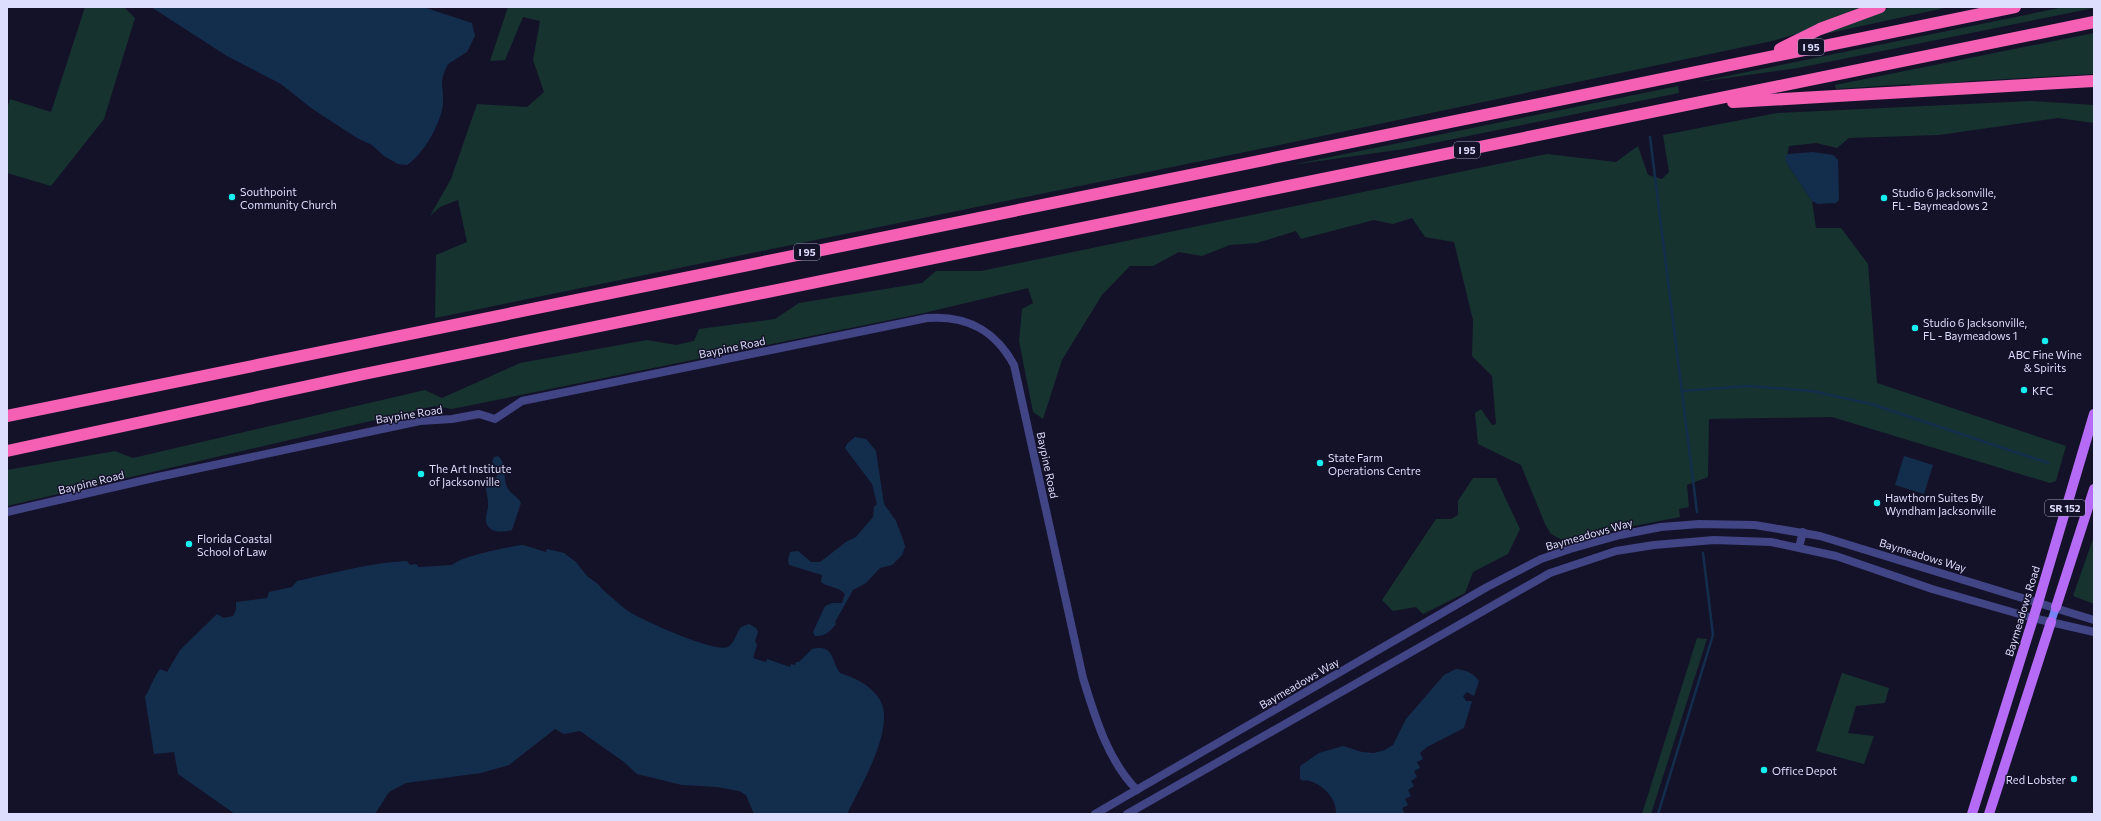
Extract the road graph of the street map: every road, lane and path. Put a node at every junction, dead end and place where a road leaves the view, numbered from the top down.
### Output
1 (1880, 7) edge
2 (2015, 7) edge
3 (2094, 22) edge
4 (1765, 56) junction
5 (2093, 82) edge
6 (1691, 104) junction
7 (2094, 414) edge
8 (7, 416) edge
9 (7, 451) edge
10 (2094, 489) edge
11 (7, 512) edge
12 (1804, 532) junction
13 (1799, 547) junction
14 (2038, 602) junction
15 (2056, 607) junction
16 (2033, 618) junction
17 (2094, 620) edge
18 (2051, 622) junction
19 (2094, 632) edge
20 (1137, 790) junction
21 (1095, 814) edge
22 (1128, 814) edge
23 (1972, 814) edge
24 (1989, 814) edge

1 - 4 highway
2 - 4 highway, I 95
3 - 6 highway, I 95
4 - 8 highway, I 95
5 - 6 highway
6 - 9 highway, I 95
7 - 14 main road, Baymeadows Road / SR 152
10 - 15 main road, SR 152
11 - 20 street, Baypine Road
12 - 13 street
12 - 14 street, Baymeadows Way
12 - 20 street, Baymeadows Way
13 - 16 street
13 - 22 street
14 - 15 street, Baymeadows Way
14 - 16 main road, Baymeadows Road / SR 152
15 - 17 street, Baymeadows Way
15 - 18 main road, SR 152
16 - 18 street
16 - 23 main road, Baymeadows Road / SR 152
18 - 19 street
18 - 24 main road, SR 152
20 - 21 street, Baymeadows Way

